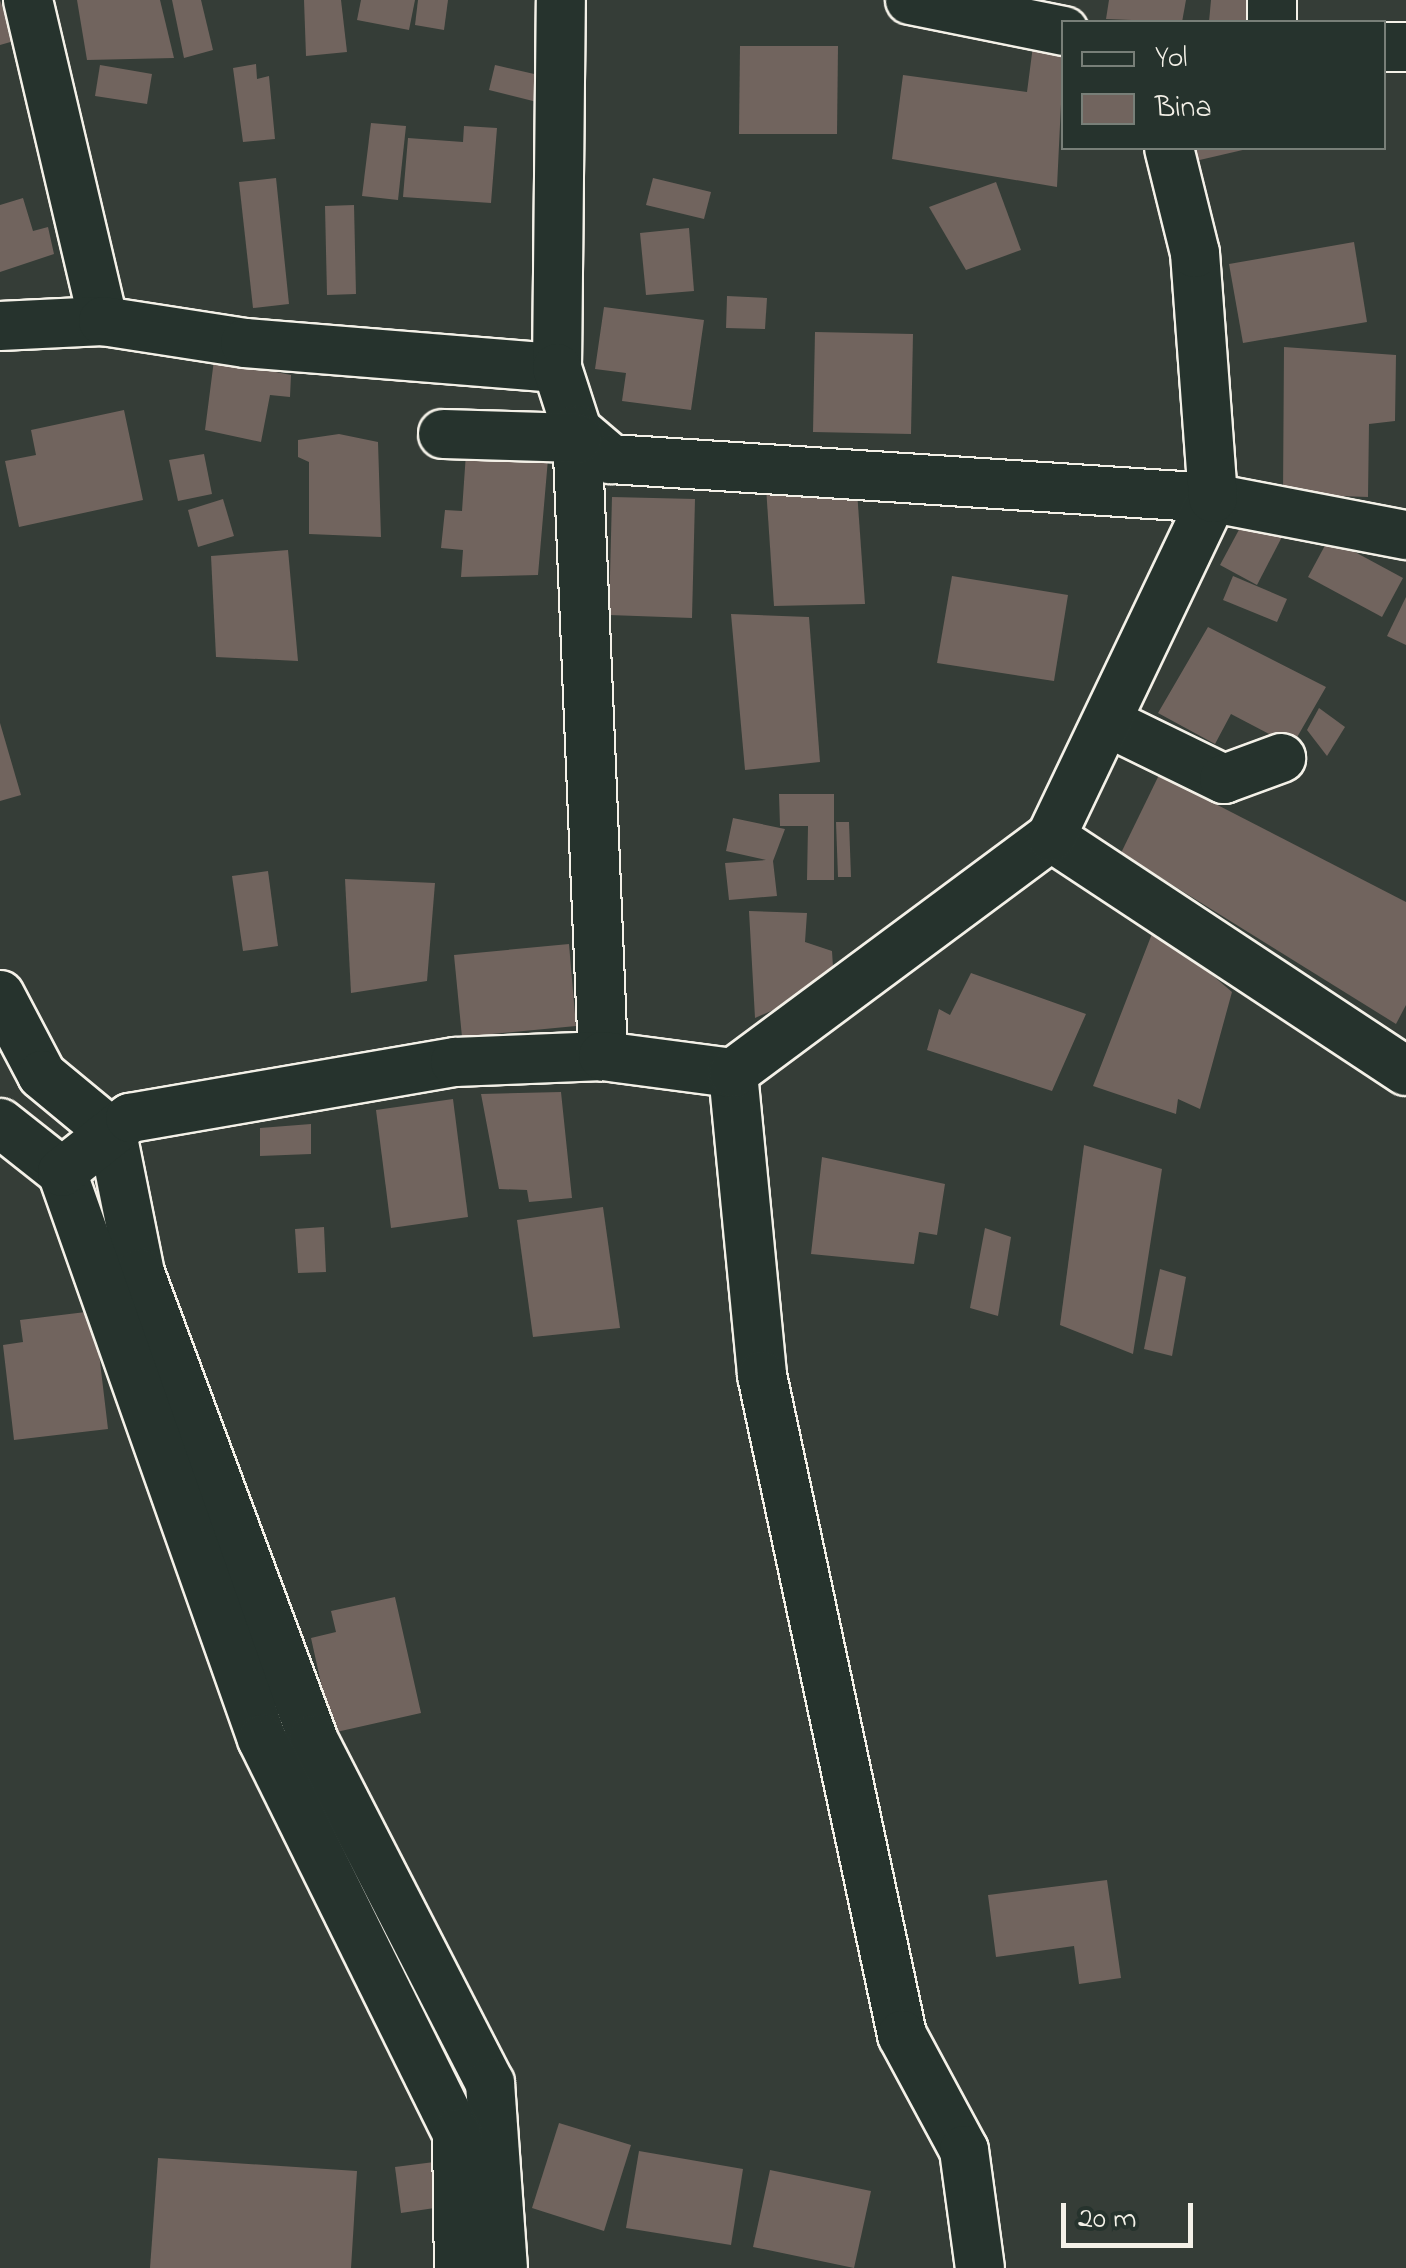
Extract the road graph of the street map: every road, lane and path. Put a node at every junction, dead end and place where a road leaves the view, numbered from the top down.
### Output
1 (28, 0) edge
2 (561, 0) edge
3 (920, 1) edge
4 (1061, 30) edge
5 (1169, 150) edge
6 (103, 321) junction
7 (0, 326) edge
8 (558, 368) junction
9 (444, 434) dead end
10 (577, 434) junction
11 (1213, 498) junction
12 (1406, 535) edge
13 (1109, 723) junction
14 (1281, 758) dead end
15 (1050, 837) junction
16 (0, 995) edge
17 (602, 1056) junction
18 (1406, 1071) edge
19 (733, 1073) junction
20 (1, 1125) edge
21 (112, 1133) junction
22 (62, 1172) junction
23 (989, 2261) edge
24 (459, 2268) edge
25 (503, 2268) edge

1 - 6 street
2 - 8 street
3 - 4 street
5 - 11 street
6 - 7 street
6 - 8 street
8 - 10 street
9 - 10 street
10 - 11 street
10 - 17 street
11 - 12 street
11 - 13 street
13 - 14 street
13 - 15 street
15 - 18 street
15 - 19 street
16 - 21 street
17 - 19 street
17 - 21 street
19 - 23 street
20 - 22 street
21 - 22 street
21 - 25 street
22 - 24 street

